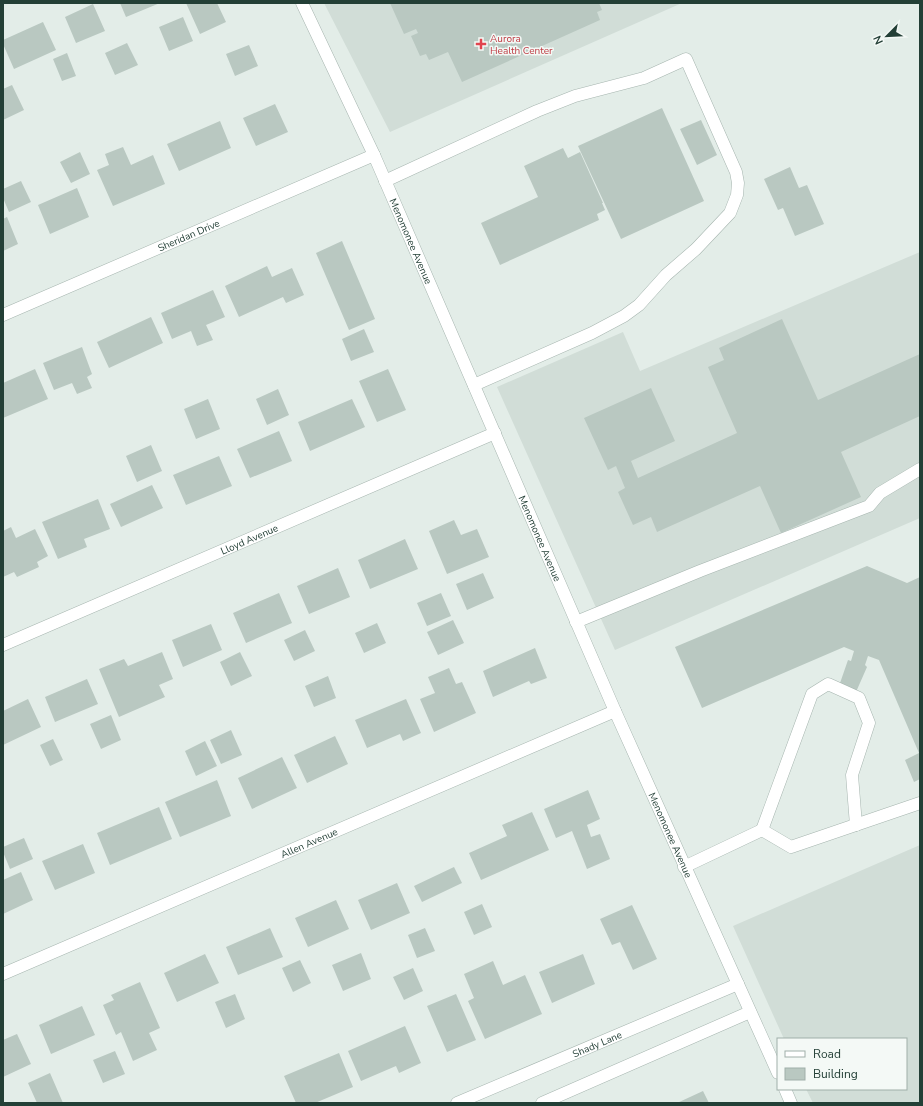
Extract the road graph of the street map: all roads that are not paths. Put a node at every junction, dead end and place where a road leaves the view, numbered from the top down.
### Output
1 (302, 3) edge
2 (374, 155) junction
3 (385, 181) junction
4 (3, 315) edge
5 (474, 385) junction
6 (495, 433) junction
7 (920, 469) edge
8 (576, 622) junction
9 (3, 645) edge
10 (614, 712) junction
11 (920, 803) edge
12 (856, 825) junction
13 (762, 830) junction
14 (684, 867) junction
15 (3, 974) edge
16 (738, 984) junction
17 (750, 1012) junction
18 (777, 1071) edge
19 (785, 1090) edge
20 (457, 1103) edge
21 (542, 1103) edge
22 (791, 1103) edge

1 - 2 street, Menomonee Avenue
2 - 3 street, Menomonee Avenue
2 - 4 street, Sheridan Drive
3 - 5 street, Menomonee Avenue
3 - 5 street
5 - 6 street, Menomonee Avenue
6 - 8 street, Menomonee Avenue
6 - 9 street, Lloyd Avenue
7 - 8 street
8 - 10 street, Menomonee Avenue
10 - 14 street, Menomonee Avenue
10 - 15 street, Allen Avenue
11 - 12 street
12 - 13 street
12 - 13 street
13 - 14 street
14 - 16 street, Menomonee Avenue
16 - 17 street, Menomonee Avenue
16 - 20 street, Shady Lane
17 - 18 street, Menomonee Avenue
17 - 21 street
19 - 22 street

